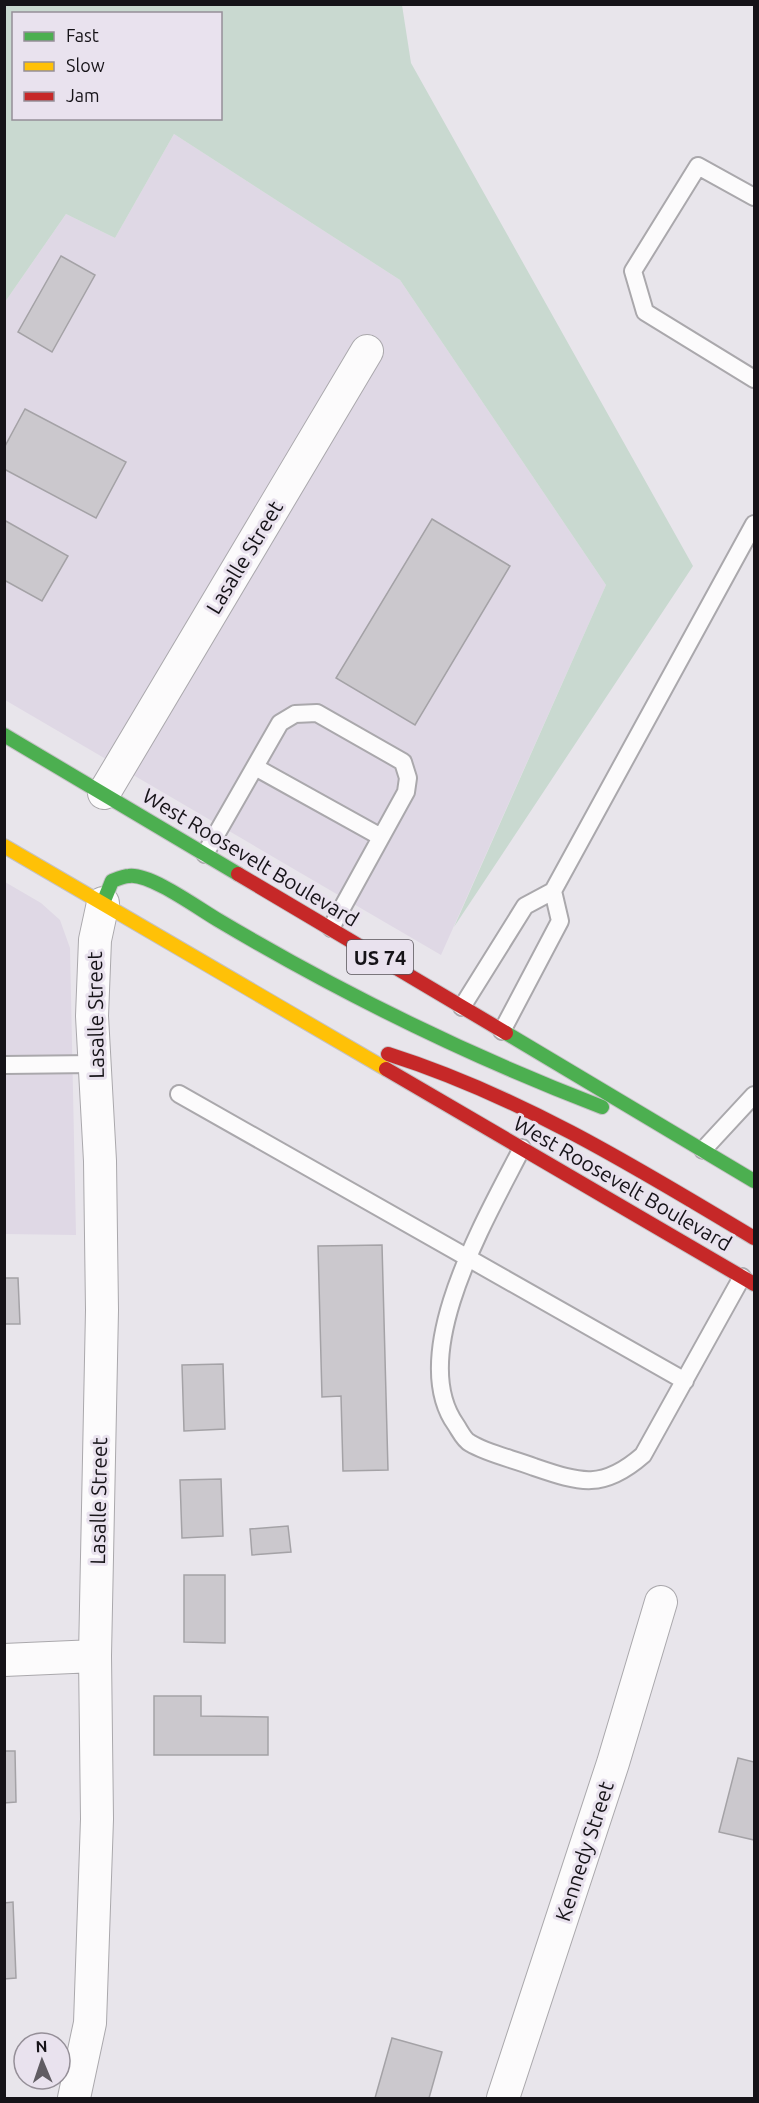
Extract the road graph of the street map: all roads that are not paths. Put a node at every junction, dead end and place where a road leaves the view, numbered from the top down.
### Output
1 (754, 197) edge
2 (367, 351) dead end
3 (754, 379) edge
4 (754, 524) edge
5 (4, 735) edge
6 (255, 766) junction
7 (104, 793) junction
8 (381, 837) junction
9 (4, 846) edge
10 (205, 854) junction
11 (553, 891) junction
12 (103, 903) junction
13 (331, 928) junction
14 (462, 1007) junction
15 (502, 1030) junction
16 (334, 1039) junction
17 (95, 1064) junction
18 (4, 1065) edge
19 (179, 1094) dead end
20 (754, 1095) edge
21 (677, 1134) junction
22 (522, 1148) junction
23 (704, 1150) junction
24 (754, 1181) edge
25 (754, 1238) edge
26 (467, 1257) junction
27 (748, 1280) edge
28 (685, 1381) junction
29 (661, 1602) dead end
30 (95, 1656) junction
31 (4, 1660) edge
32 (74, 2098) edge
33 (502, 2098) edge

1 - 3 lane
2 - 7 street, Lasalle Street
4 - 11 lane
5 - 7 highway, West Roosevelt Boulevard / US 74
6 - 8 lane
6 - 8 lane
6 - 10 lane
7 - 10 highway, West Roosevelt Boulevard / US 74
8 - 13 lane
9 - 12 highway, West Roosevelt Boulevard
10 - 13 highway, West Roosevelt Boulevard / US 74
11 - 14 lane
11 - 15 lane
12 - 16 highway, West Roosevelt Boulevard
12 - 17 street, Lasalle Street
12 - 21 highway
13 - 14 highway, West Roosevelt Boulevard / US 74
14 - 15 highway, West Roosevelt Boulevard / US 74
15 - 21 highway, West Roosevelt Boulevard / US 74
16 - 22 highway, West Roosevelt Boulevard
16 - 25 highway
17 - 18 lane
17 - 30 street, Lasalle Street
19 - 26 lane
20 - 23 lane
21 - 23 highway, West Roosevelt Boulevard / US 74
22 - 26 lane
22 - 27 highway, West Roosevelt Boulevard
23 - 24 highway, West Roosevelt Boulevard / US 74
26 - 28 lane
26 - 28 lane
27 - 28 lane
29 - 33 street, Kennedy Street
30 - 31 street
30 - 32 street, Lasalle Street

